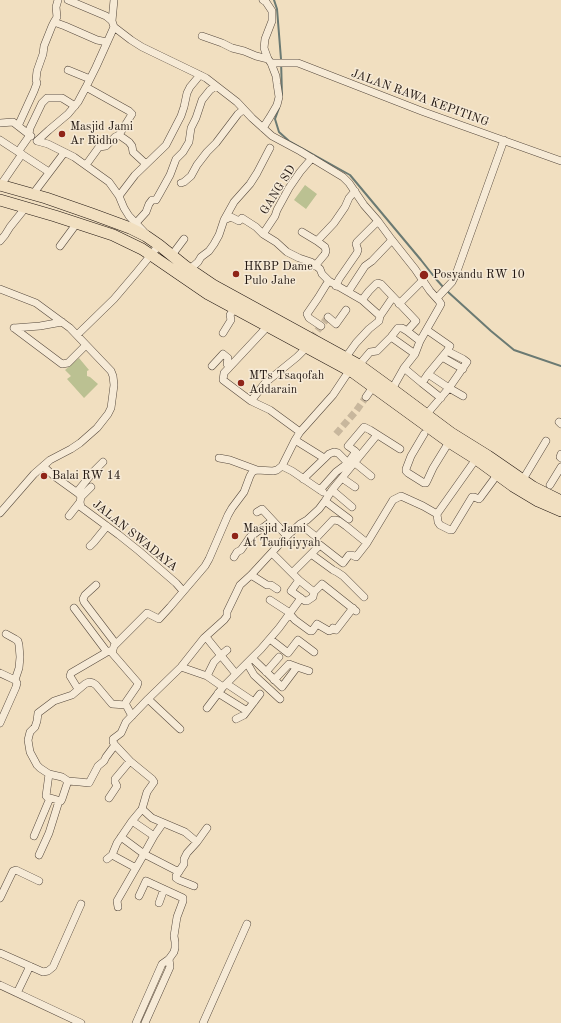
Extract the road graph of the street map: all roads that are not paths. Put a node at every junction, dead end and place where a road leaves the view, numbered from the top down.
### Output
1 (58, 0) edge
2 (68, 0) edge
3 (114, 0) edge
4 (263, 0) edge
5 (54, 22) junction
6 (113, 24) junction
7 (202, 36) dead end
8 (107, 42) junction
9 (269, 61) junction
10 (68, 70) dead end
11 (200, 75) junction
12 (90, 79) junction
13 (216, 86) junction
14 (86, 87) junction
15 (75, 106) junction
16 (244, 110) junction
17 (0, 123) edge
18 (18, 126) junction
19 (263, 128) junction
20 (30, 134) junction
21 (119, 135) junction
22 (0, 140) edge
23 (504, 140) junction
24 (38, 141) junction
25 (270, 148) dead end
26 (20, 153) junction
27 (64, 153) junction
28 (312, 158) junction
29 (561, 161) edge
30 (146, 164) junction
31 (86, 165) junction
32 (50, 172) junction
33 (181, 183) dead end
34 (0, 185) edge
35 (355, 191) junction
36 (33, 194) junction
37 (119, 196) junction
38 (0, 200) edge
39 (26, 207) junction
40 (224, 220) junction
41 (378, 221) junction
42 (77, 223) junction
43 (136, 223) junction
44 (302, 232) dead end
45 (263, 234) junction
46 (148, 237) junction
47 (184, 239) dead end
48 (392, 240) junction
49 (0, 241) edge
50 (318, 241) junction
51 (159, 245) junction
52 (60, 246) dead end
53 (151, 255) junction
54 (172, 255) junction
55 (315, 266) junction
56 (190, 269) junction
57 (422, 280) junction
58 (329, 281) junction
59 (336, 286) junction
60 (0, 288) edge
61 (348, 292) junction
62 (393, 297) junction
63 (438, 297) junction
64 (362, 300) junction
65 (399, 304) junction
66 (234, 309) junction
67 (346, 310) dead end
68 (328, 317) dead end
69 (380, 318) junction
70 (62, 322) junction
71 (321, 326) dead end
72 (267, 327) junction
73 (427, 330) junction
74 (407, 331) junction
75 (222, 333) dead end
76 (77, 335) junction
77 (391, 337) junction
78 (420, 341) junction
79 (86, 345) junction
80 (306, 348) junction
81 (447, 351) junction
82 (415, 354) junction
83 (346, 357) junction
84 (442, 357) junction
85 (212, 366) dead end
86 (229, 367) junction
87 (354, 368) junction
88 (404, 368) junction
89 (463, 369) junction
90 (428, 374) junction
91 (422, 383) junction
92 (373, 387) junction
93 (449, 388) junction
94 (390, 392) junction
95 (463, 396) dead end
96 (366, 397) tunnel mouth
97 (441, 398) junction
98 (251, 401) junction
99 (426, 414) junction
100 (300, 432) junction
101 (424, 434) dead end
102 (377, 435) junction
103 (295, 440) junction
104 (546, 441) dead end
105 (449, 442) junction
106 (400, 450) dead end
107 (561, 454) edge
108 (219, 458) dead end
109 (324, 458) junction
110 (561, 458) edge
111 (476, 459) junction
112 (103, 462) dead end
113 (352, 463) junction
114 (43, 466) junction
115 (282, 466) junction
116 (561, 467) edge
117 (257, 470) junction
118 (497, 475) junction
119 (371, 476) dead end
120 (342, 478) junction
121 (304, 479) junction
122 (522, 481) junction
123 (550, 485) dead end
124 (91, 487) dead end
125 (355, 487) dead end
126 (320, 490) junction
127 (328, 496) junction
128 (79, 497) junction
129 (558, 505) edge
130 (352, 507) dead end
131 (257, 512) dead end
132 (0, 513) edge
133 (437, 514) junction
134 (69, 516) dead end
135 (349, 519) dead end
136 (272, 521) junction
137 (300, 524) junction
138 (107, 526) junction
139 (287, 536) junction
140 (367, 543) junction
141 (90, 546) dead end
142 (272, 553) junction
143 (311, 554) junction
144 (234, 557) dead end
145 (292, 573) junction
146 (251, 575) junction
147 (299, 580) junction
148 (96, 585) dead end
149 (277, 589) dead end
150 (183, 591) junction
151 (314, 592) junction
152 (364, 597) dead end
153 (301, 598) junction
154 (270, 600) dead end
155 (74, 608) dead end
156 (290, 614) junction
157 (6, 634) dead end
158 (206, 637) junction
159 (270, 639) junction
160 (112, 648) junction
161 (314, 652) dead end
162 (224, 653) junction
163 (279, 657) dead end
164 (249, 661) junction
165 (181, 667) junction
166 (309, 671) dead end
167 (266, 672) junction
168 (0, 673) edge
169 (236, 674) junction
170 (207, 676) junction
171 (15, 680) junction
172 (225, 685) junction
173 (78, 689) junction
174 (218, 693) junction
175 (260, 694) dead end
176 (148, 699) junction
177 (280, 699) dead end
178 (254, 702) junction
179 (126, 705) junction
180 (207, 708) dead end
181 (247, 710) junction
182 (132, 716) junction
183 (236, 719) dead end
184 (1, 720) edge
185 (180, 729) dead end
186 (115, 745) junction
187 (130, 761) junction
188 (49, 774) junction
189 (68, 782) junction
190 (50, 798) junction
191 (109, 798) dead end
192 (59, 801) junction
193 (142, 809) junction
194 (132, 821) junction
195 (163, 822) junction
196 (207, 828) dead end
197 (34, 836) dead end
198 (154, 836) junction
199 (121, 837) junction
200 (197, 842) junction
201 (144, 854) junction
202 (39, 855) dead end
203 (136, 868) junction
204 (179, 872) junction
205 (39, 881) dead end
206 (194, 886) dead end
207 (164, 889) junction
208 (139, 896) dead end
209 (0, 898) edge
210 (159, 903) dead end
211 (81, 904) dead end
212 (118, 907) dead end
213 (247, 924) dead end
214 (0, 953) edge
215 (169, 960) junction
216 (30, 966) junction
217 (0, 985) edge
218 (17, 993) junction
219 (140, 1015) junction
220 (146, 1021) edge
221 (81, 1023) edge
222 (136, 1023) edge
223 (204, 1023) edge

1 - 5 street
2 - 6 street
3 - 6 street
4 - 9 street
5 - 8 street
5 - 18 street
6 - 8 street
6 - 11 street
7 - 9 street, JALAN RAWA KEPITING
8 - 12 street
9 - 19 street
9 - 23 street, JALAN RAWA KEPITING
10 - 12 street
11 - 13 street
11 - 30 street
12 - 14 street
13 - 16 street
13 - 43 street
14 - 15 street
14 - 21 street
15 - 20 street
15 - 24 street
16 - 19 street
16 - 33 street
17 - 18 street
18 - 20 street
19 - 28 street
20 - 24 street
20 - 26 street
21 - 30 street
21 - 31 street
22 - 26 street
23 - 29 street, JALAN RAWA KEPITING
23 - 63 street
24 - 27 street
25 - 40 street
26 - 32 street
26 - 34 street
27 - 31 street
27 - 32 street
28 - 35 street
28 - 45 street, GANG SD
30 - 37 street
31 - 37 street
32 - 36 street
34 - 36 main road
35 - 41 street
35 - 50 street
36 - 46 main road
37 - 43 street
38 - 39 main road
39 - 42 main road
39 - 49 street
40 - 45 street
40 - 56 street
41 - 48 street
41 - 59 street
42 - 52 street
42 - 53 main road
43 - 46 street
44 - 50 street
45 - 55 street
46 - 51 main road
47 - 54 street
48 - 57 street
48 - 61 street
50 - 55 street
51 - 53 street
51 - 54 main road
53 - 66 main road
53 - 76 street
54 - 56 main road
55 - 58 street
56 - 83 main road
57 - 63 street
57 - 65 street
58 - 59 street
58 - 71 street
59 - 61 street
60 - 70 street
61 - 64 street
62 - 64 street
62 - 65 street
62 - 69 street
63 - 73 street
64 - 69 street
65 - 74 street
66 - 72 main road
66 - 75 street
67 - 68 street
69 - 83 street
70 - 76 street
70 - 79 street
72 - 80 main road
72 - 86 street
73 - 78 street
73 - 81 street
74 - 77 street
74 - 78 street
76 - 79 street
77 - 82 street
77 - 87 street
78 - 82 street
79 - 114 street
80 - 87 main road
80 - 98 street
81 - 84 street
81 - 89 street
82 - 88 street
83 - 87 main road
84 - 89 street
84 - 90 street
85 - 86 street
86 - 98 street
87 - 92 main road
87 - 94 main road
87 - 100 street
88 - 91 street
88 - 94 street
89 - 93 street
90 - 91 street
90 - 93 street
91 - 97 street
92 - 94 main road
92 - 96 street
93 - 95 street
93 - 97 street
94 - 99 main road
94 - 105 main road
97 - 99 street
98 - 100 street
99 - 122 main road
100 - 103 street
101 - 105 street
102 - 106 street
102 - 113 street
102 - 113 street
103 - 109 street
103 - 115 street
104 - 122 street
105 - 111 main road
107 - 110 street
108 - 117 street
109 - 113 street
109 - 121 street
111 - 118 main road
111 - 133 street
112 - 128 street
113 - 119 street
113 - 120 street
113 - 126 street
114 - 128 street, JALAN SWADAYA
114 - 132 street
115 - 117 street
115 - 121 street
116 - 123 street
117 - 150 street
118 - 129 main road
118 - 133 street
120 - 125 street
120 - 127 street
121 - 126 street
122 - 129 main road
124 - 128 street
126 - 127 street
127 - 130 street
127 - 135 street
127 - 137 street
128 - 134 street
128 - 138 street, JALAN SWADAYA
131 - 136 street
133 - 140 street
136 - 139 street
136 - 144 street
137 - 139 street
137 - 140 street
138 - 141 street
138 - 150 street, JALAN SWADAYA
139 - 142 street
140 - 143 street
142 - 145 street
142 - 146 street
143 - 145 street
143 - 152 street
145 - 147 street
146 - 149 street
146 - 158 street
147 - 151 street
147 - 153 street
148 - 160 street
150 - 160 street
151 - 153 street
151 - 156 street
153 - 156 street
154 - 156 street
155 - 160 street
156 - 159 street
157 - 171 street
158 - 162 street
158 - 165 street
159 - 161 street
159 - 164 street
160 - 173 street
160 - 179 street
162 - 169 street
162 - 170 street
163 - 167 street
164 - 167 street
164 - 169 street
164 - 177 street
165 - 170 street
165 - 176 street
166 - 167 street
168 - 171 street
169 - 172 street
170 - 172 street
171 - 184 street
172 - 174 street
172 - 178 street
173 - 179 street
173 - 188 street
174 - 180 street
174 - 181 street
175 - 178 street
176 - 182 street
176 - 185 street
178 - 181 street
179 - 182 street
181 - 183 street
182 - 186 street
186 - 187 street
186 - 189 street
187 - 191 street
187 - 193 street
188 - 189 street
188 - 190 street
189 - 192 street
190 - 192 street
190 - 197 street
192 - 202 street
193 - 194 street
193 - 195 street
194 - 198 street
194 - 199 street
195 - 198 street
195 - 200 street
196 - 200 street
198 - 201 street
199 - 201 street
199 - 203 street
200 - 204 street
201 - 203 street
201 - 204 street
203 - 212 street
204 - 206 street
205 - 209 street
207 - 208 street
207 - 210 street
207 - 215 street
211 - 216 street
213 - 223 street
214 - 216 street
215 - 219 street
215 - 220 street
216 - 218 street
217 - 218 street
218 - 221 street
219 - 220 street
219 - 222 street

